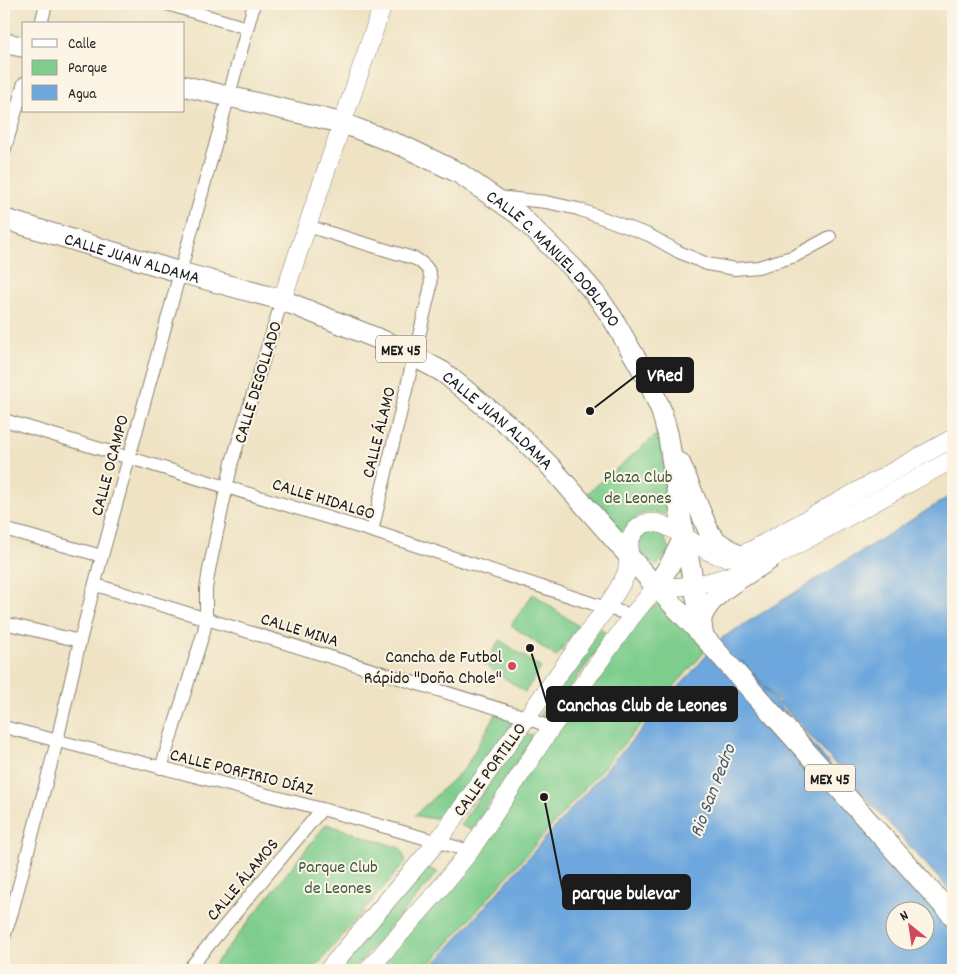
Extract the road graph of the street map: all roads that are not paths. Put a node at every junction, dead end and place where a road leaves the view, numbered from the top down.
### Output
1 (46, 4) edge
2 (167, 4) edge
3 (254, 4) edge
4 (383, 4) edge
5 (42, 22) edge
6 (247, 28) junction
7 (4, 43) edge
8 (22, 48) edge
9 (185, 86) edge
10 (22, 90) edge
11 (229, 96) junction
12 (342, 123) junction
13 (4, 152) edge
14 (494, 196) junction
15 (4, 219) edge
16 (308, 226) junction
17 (830, 237) dead end
18 (180, 272) junction
19 (282, 300) junction
20 (415, 356) junction
21 (4, 420) edge
22 (668, 435) junction
23 (953, 438) edge
24 (129, 458) junction
25 (953, 459) edge
26 (227, 486) junction
27 (4, 530) edge
28 (372, 531) junction
29 (684, 537) junction
30 (628, 555) junction
31 (102, 556) junction
32 (739, 556) junction
33 (769, 560) junction
34 (96, 585) junction
35 (693, 586) junction
36 (656, 587) junction
37 (606, 608) junction
38 (633, 615) junction
39 (206, 619) junction
40 (4, 623) edge
41 (703, 632) junction
42 (80, 641) junction
43 (526, 718) junction
44 (4, 727) edge
45 (551, 728) junction
46 (57, 741) junction
47 (161, 768) junction
48 (322, 809) junction
49 (437, 842) junction
50 (470, 851) junction
51 (953, 916) edge
52 (4, 937) edge
53 (188, 970) edge
54 (328, 970) edge
55 (368, 970) edge

1 - 5 street
2 - 6 street
3 - 6 street, CALLE OCAMPO
4 - 12 street, CALLE DEGOLLADO
6 - 11 street, CALLE OCAMPO
7 - 8 main road
9 - 11 main road, CALLE C. MANUEL DOBLADO / MEX 45
10 - 13 street
11 - 12 main road, CALLE C. MANUEL DOBLADO / MEX 45
11 - 18 street, CALLE OCAMPO
12 - 14 main road, CALLE C. MANUEL DOBLADO / MEX 45
12 - 16 street, CALLE DEGOLLADO
14 - 17 street
14 - 22 main road, CALLE C. MANUEL DOBLADO / MEX 45
15 - 18 main road, CALLE JUAN ALDAMA / MEX 45
16 - 19 street, CALLE DEGOLLADO
16 - 20 street, CALLE ÁLAMO
18 - 19 main road, CALLE JUAN ALDAMA / MEX 45
18 - 24 street, CALLE OCAMPO
19 - 20 main road, CALLE JUAN ALDAMA / MEX 45
19 - 26 street, CALLE DEGOLLADO
20 - 28 street, CALLE ÁLAMO
20 - 30 main road, CALLE JUAN ALDAMA / MEX 45
21 - 24 street, CALLE HIDALGO
22 - 29 main road, CALLE C. MANUEL DOBLADO / MEX 45
22 - 32 main road
23 - 32 street
24 - 26 street, CALLE HIDALGO
24 - 31 street, CALLE OCAMPO
25 - 33 street
26 - 28 street, CALLE HIDALGO
26 - 39 street, CALLE DEGOLLADO
27 - 31 street
28 - 37 street, CALLE HIDALGO
29 - 30 street, CALLE PORTILLO
29 - 32 street, CALLE PORTILLO
29 - 35 main road, CALLE C. MANUEL DOBLADO / MEX 45
29 - 36 main road
30 - 36 main road, CALLE JUAN ALDAMA / MEX 45
30 - 37 street, CALLE PORTILLO
31 - 34 street, CALLE OCAMPO
33 - 35 street
33 - 41 main road
34 - 39 street, CALLE MINA
34 - 42 street, CALLE OCAMPO
35 - 36 street
35 - 41 main road, CALLE C. MANUEL DOBLADO / MEX 45
36 - 38 street, CALLE PORTILLO
36 - 41 main road, CALLE JUAN ALDAMA / MEX 45
37 - 38 street, CALLE HIDALGO
37 - 43 street, CALLE PORTILLO
38 - 45 street, CALLE PORTILLO
39 - 43 street, CALLE MINA
39 - 47 street, CALLE DEGOLLADO
40 - 42 street
41 - 51 main road, MEX 45
42 - 46 street, CALLE OCAMPO
43 - 45 street, CALLE MINA
43 - 49 street, CALLE PORTILLO
44 - 46 street, CALLE PORFIRIO DÍAZ
45 - 50 street, CALLE PORTILLO
46 - 47 street, CALLE PORFIRIO DÍAZ
46 - 52 street, CALLE OCAMPO
47 - 48 street, CALLE PORFIRIO DÍAZ
48 - 49 street, CALLE PORFIRIO DÍAZ
48 - 53 street, CALLE ÁLAMOS
49 - 50 street, CALLE PORFIRIO DÍAZ
49 - 54 street, CALLE PORTILLO
50 - 55 street, CALLE PORTILLO

